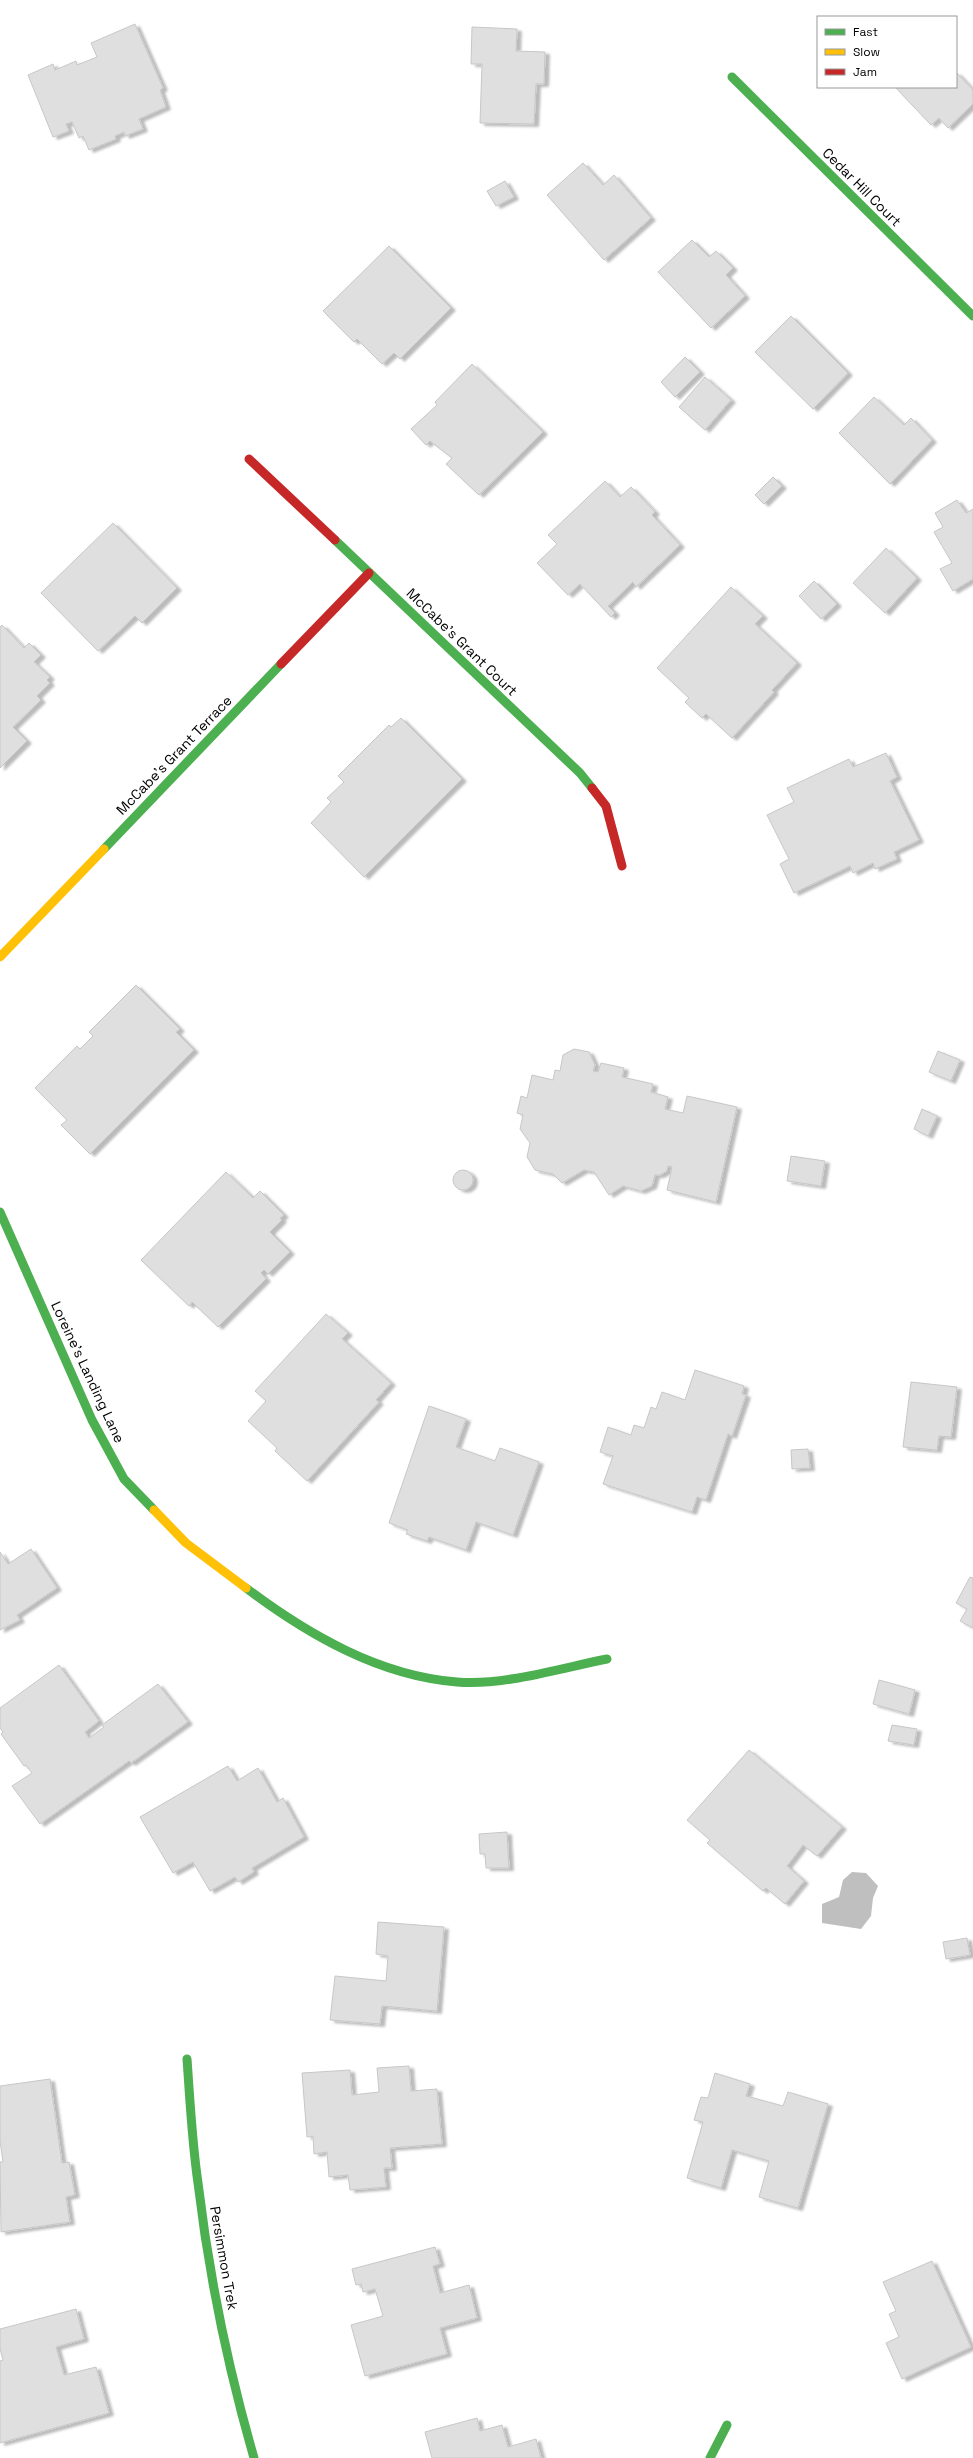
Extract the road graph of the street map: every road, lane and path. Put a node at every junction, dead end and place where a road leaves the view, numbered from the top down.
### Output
1 (732, 77) dead end
2 (973, 316) edge
3 (249, 459) dead end
4 (369, 573) junction
5 (622, 866) dead end
6 (0, 957) edge
7 (0, 1212) edge
8 (607, 1659) dead end
9 (187, 2059) dead end
10 (727, 2425) dead end
11 (254, 2458) edge
12 (710, 2458) edge

1 - 2 street, Cedar Hill Court
3 - 4 street, McCabe's Grant Court
4 - 5 street, McCabe's Grant Court
4 - 6 street, McCabe's Grant Terrace
7 - 8 street, Loreine's Landing Lane
9 - 11 street, Persimmon Trek
10 - 12 street

